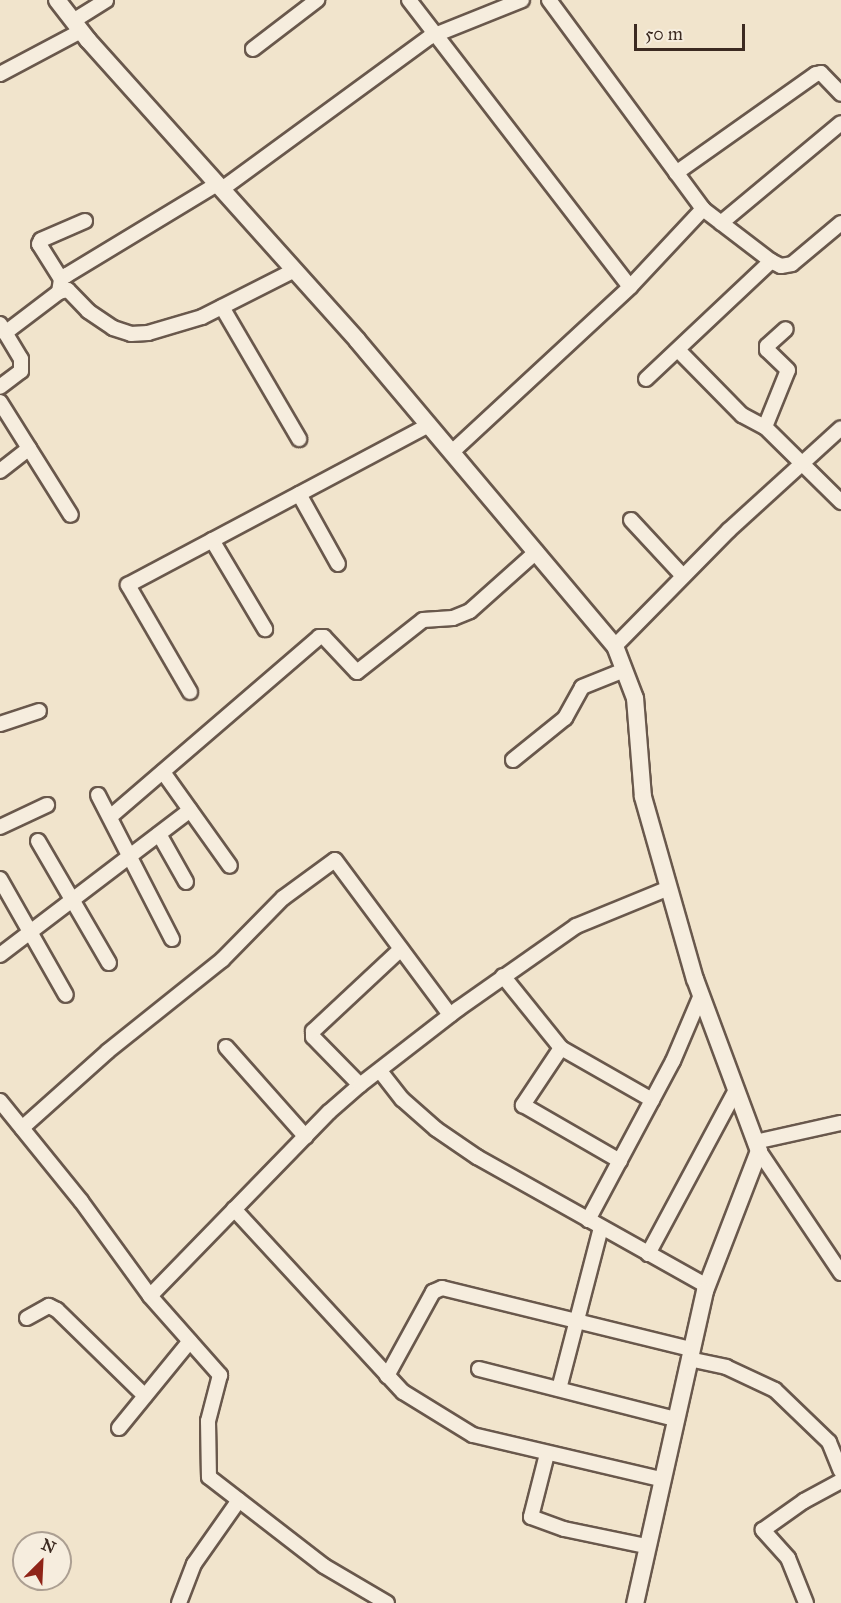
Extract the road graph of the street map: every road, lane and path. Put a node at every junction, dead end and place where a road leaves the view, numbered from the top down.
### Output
1 (57, 0) edge
2 (106, 0) edge
3 (317, 0) edge
4 (409, 0) edge
5 (522, 0) edge
6 (549, 0) edge
7 (77, 26) junction
8 (435, 35) junction
9 (253, 49) dead end
10 (0, 74) edge
11 (841, 94) edge
12 (841, 123) edge
13 (676, 173) junction
14 (220, 187) junction
15 (703, 209) junction
16 (85, 221) dead end
17 (721, 223) junction
18 (841, 223) edge
19 (771, 261) junction
20 (295, 270) junction
21 (60, 285) junction
22 (630, 287) junction
23 (222, 307) junction
24 (3, 328) edge
25 (786, 329) dead end
26 (682, 354) dead end
27 (646, 379) dead end
28 (0, 387) edge
29 (0, 402) edge
30 (429, 425) junction
31 (765, 427) junction
32 (841, 429) edge
33 (299, 439) dead end
34 (29, 448) junction
35 (452, 452) junction
36 (801, 465) junction
37 (0, 471) edge
38 (298, 494) junction
39 (841, 502) edge
40 (71, 514) dead end
41 (631, 520) dead end
42 (212, 540) junction
43 (536, 552) junction
44 (338, 564) dead end
45 (683, 576) junction
46 (265, 629) dead end
47 (615, 646) junction
48 (624, 670) junction
49 (190, 692) dead end
50 (39, 711) dead end
51 (0, 724) edge
52 (513, 760) dead end
53 (163, 772) junction
54 (98, 795) dead end
55 (46, 805) dead end
56 (190, 810) junction
57 (110, 817) junction
58 (0, 827) edge
59 (159, 834) junction
60 (38, 841) dead end
61 (131, 856) junction
62 (230, 866) dead end
63 (0, 879) edge
64 (186, 882) dead end
65 (669, 888) junction
66 (70, 899) junction
67 (28, 932) junction
68 (172, 939) dead end
69 (401, 949) junction
70 (0, 955) edge
71 (109, 963) dead end
72 (502, 976) junction
73 (66, 995) dead end
74 (701, 995) junction
75 (450, 1016) junction
76 (226, 1047) dead end
77 (561, 1048) junction
78 (380, 1071) junction
79 (360, 1086) junction
80 (736, 1090) junction
81 (652, 1100) junction
82 (0, 1101) edge
83 (841, 1123) edge
84 (22, 1128) junction
85 (306, 1137) junction
86 (757, 1146) junction
87 (620, 1161) junction
88 (234, 1209) junction
89 (588, 1220) junction
90 (601, 1228) junction
91 (648, 1254) junction
92 (841, 1273) edge
93 (707, 1286) junction
94 (150, 1296) junction
95 (27, 1318) dead end
96 (578, 1323) junction
97 (190, 1341) junction
98 (690, 1354) junction
99 (479, 1369) dead end
100 (387, 1376) junction
101 (560, 1389) junction
102 (145, 1396) junction
103 (675, 1419) junction
104 (119, 1428) dead end
105 (547, 1454) junction
106 (841, 1471) edge
107 (661, 1479) junction
108 (841, 1481) edge
109 (240, 1500) junction
110 (646, 1546) junction
111 (179, 1603) edge
112 (387, 1603) edge
113 (635, 1603) edge
114 (806, 1603) edge

1 - 7 street
2 - 7 street
3 - 9 street
4 - 8 street
5 - 8 street
6 - 13 street
7 - 10 street
7 - 14 street
8 - 14 street
8 - 22 street
11 - 13 street
12 - 17 street
13 - 15 street
14 - 20 street
14 - 21 street
15 - 17 street
15 - 22 street
16 - 21 street
17 - 19 street
18 - 19 street
19 - 27 street
20 - 23 street
20 - 30 street
21 - 23 street
21 - 24 street
22 - 35 street
23 - 33 street
24 - 28 street
25 - 31 street
26 - 31 street
29 - 34 street
30 - 35 street
30 - 38 street
31 - 36 street
32 - 36 street
34 - 37 street
34 - 40 street
35 - 43 street
36 - 39 street
36 - 45 street
38 - 42 street
38 - 44 street
41 - 45 street
42 - 46 street
42 - 49 street
43 - 47 street
43 - 53 street
45 - 47 street
47 - 48 street
48 - 52 street
48 - 65 street
50 - 51 street
53 - 56 street
53 - 57 street
54 - 57 street
55 - 58 street
56 - 59 street
56 - 62 street
57 - 61 street
59 - 61 street
59 - 64 street
60 - 66 street
61 - 66 street
61 - 68 street
63 - 67 street
65 - 72 street
65 - 74 street
66 - 67 street
66 - 71 street
67 - 70 street
67 - 73 street
69 - 75 street
69 - 79 street
69 - 84 street
72 - 75 street
72 - 77 street
74 - 80 street
74 - 81 street
75 - 78 street
76 - 85 street
77 - 81 street
77 - 87 street
78 - 79 street
78 - 89 street
79 - 85 street
80 - 86 street
80 - 91 street
81 - 87 street
82 - 84 street
83 - 86 street
84 - 94 street
85 - 88 street
86 - 92 street
86 - 93 street
87 - 89 street
88 - 94 street
88 - 100 street
89 - 90 street
90 - 91 street
90 - 96 street
91 - 93 street
93 - 98 street
94 - 97 street
95 - 102 street
96 - 98 street
96 - 100 street
96 - 101 street
97 - 102 street
97 - 109 street
98 - 103 street
98 - 106 street
99 - 101 street
100 - 105 street
101 - 103 street
102 - 104 street
103 - 107 street
105 - 107 street
105 - 110 street
107 - 110 street
108 - 114 street
109 - 111 street
109 - 112 street
110 - 113 street

